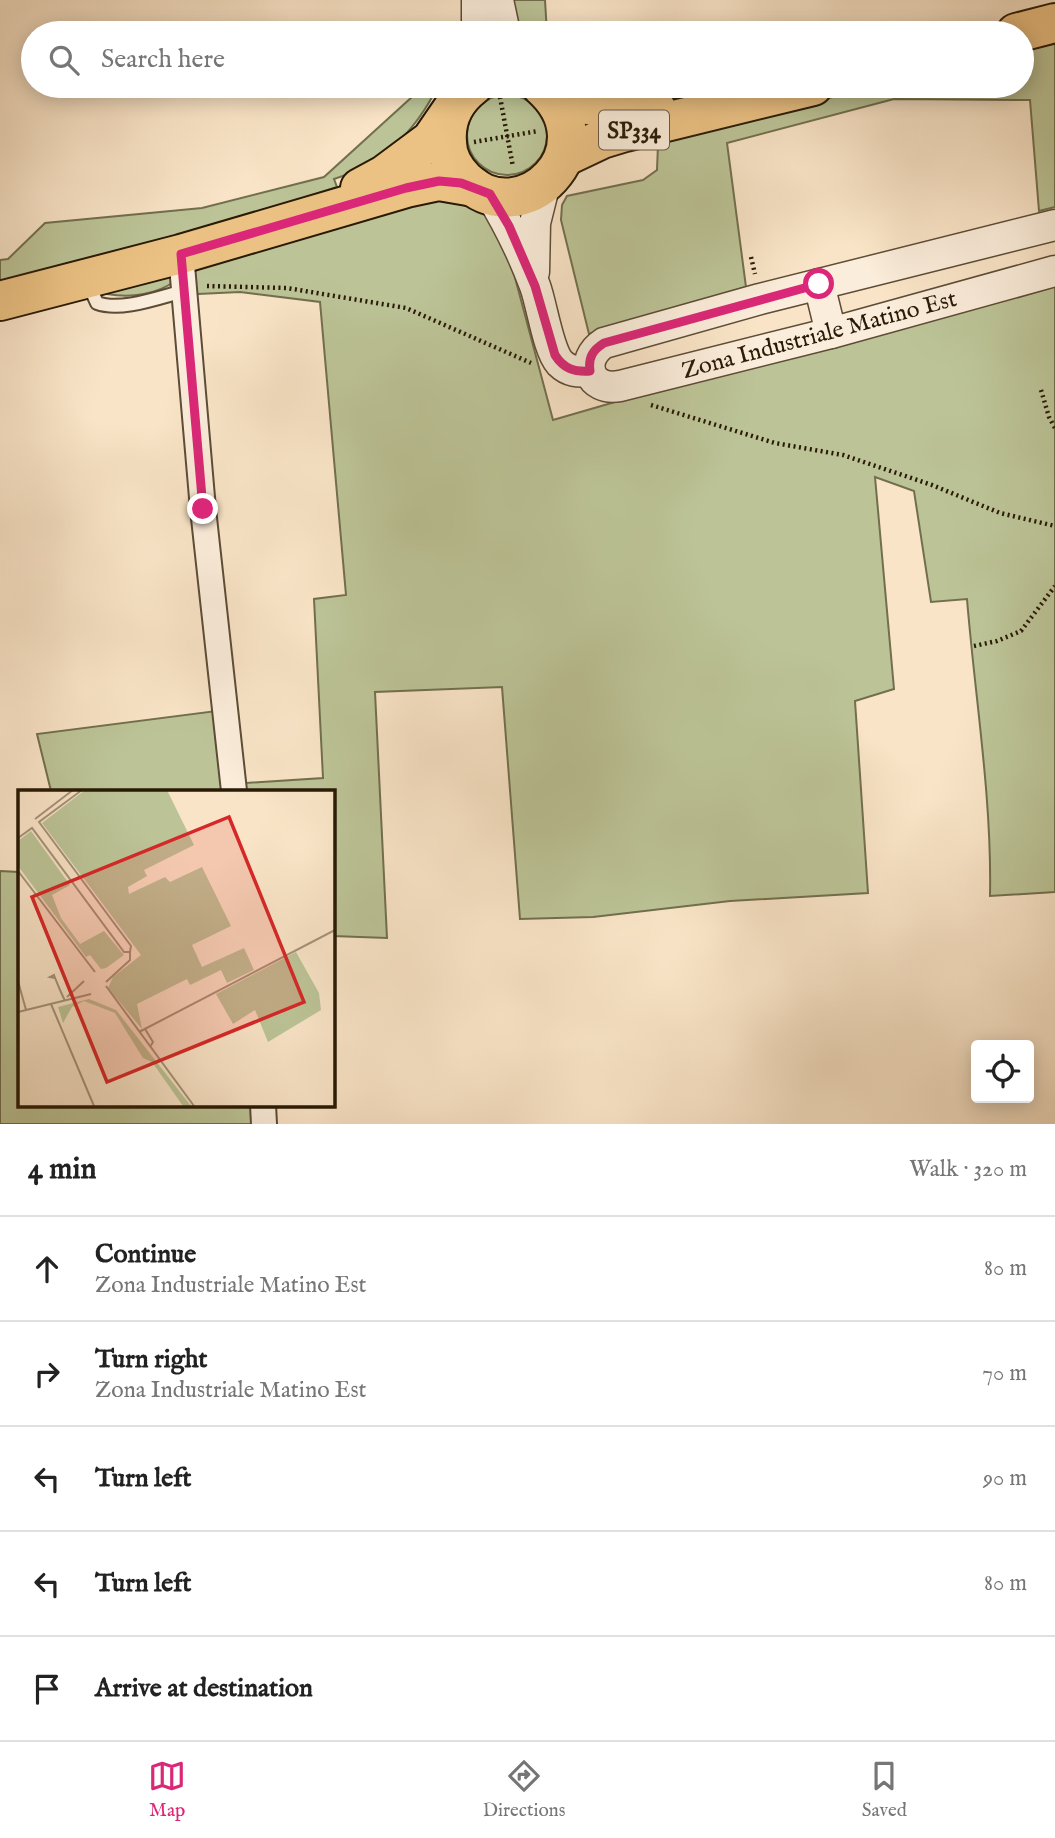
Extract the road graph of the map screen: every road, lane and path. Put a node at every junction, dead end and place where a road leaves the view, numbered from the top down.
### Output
1 (477, 0) edge
2 (498, 0) edge
3 (477, 21) edge
4 (502, 21) edge
5 (1055, 23) edge
6 (1034, 28) edge
7 (466, 98) edge
8 (466, 98) edge
9 (476, 98) edge
10 (553, 98) edge
11 (562, 98) edge
12 (763, 98) edge
13 (708, 111) junction
14 (509, 142) dead end
15 (555, 170) junction
16 (482, 191) junction
17 (311, 214) junction
18 (1055, 225) edge
19 (181, 254) junction
20 (1055, 271) edge
21 (86, 278) junction
22 (819, 284) junction
23 (535, 286) junction
24 (184, 291) junction
25 (0, 301) edge
26 (831, 333) junction
27 (590, 371) junction
28 (1041, 390) dead end
29 (1055, 428) edge
30 (1055, 586) edge
31 (974, 646) dead end
32 (234, 790) edge
33 (263, 1106) edge
34 (264, 1124) edge

1 - 3 street
2 - 4 street
5 - 6 main road
7 - 16 main road
8 - 17 main road, SP334
9 - 14 path
10 - 15 main road, SP334
11 - 13 main road, SP334
12 - 13 main road, SP334
13 - 15 main road, SP334
15 - 16 main road, SP334
15 - 23 street, Zona Industriale Matino Est
16 - 17 main road, SP334
16 - 23 street, Zona Industriale Matino Est
17 - 19 main road, SP334
18 - 22 street, Zona Industriale Matino Est
19 - 21 main road, SP334
19 - 24 street
20 - 26 street, Zona Industriale Matino Est
21 - 24 lane
21 - 25 main road, SP334
22 - 26 street
22 - 27 street, Zona Industriale Matino Est
23 - 27 street, Zona Industriale Matino Est
24 - 32 street
26 - 27 street, Zona Industriale Matino Est
28 - 29 path
30 - 31 path
33 - 34 street

